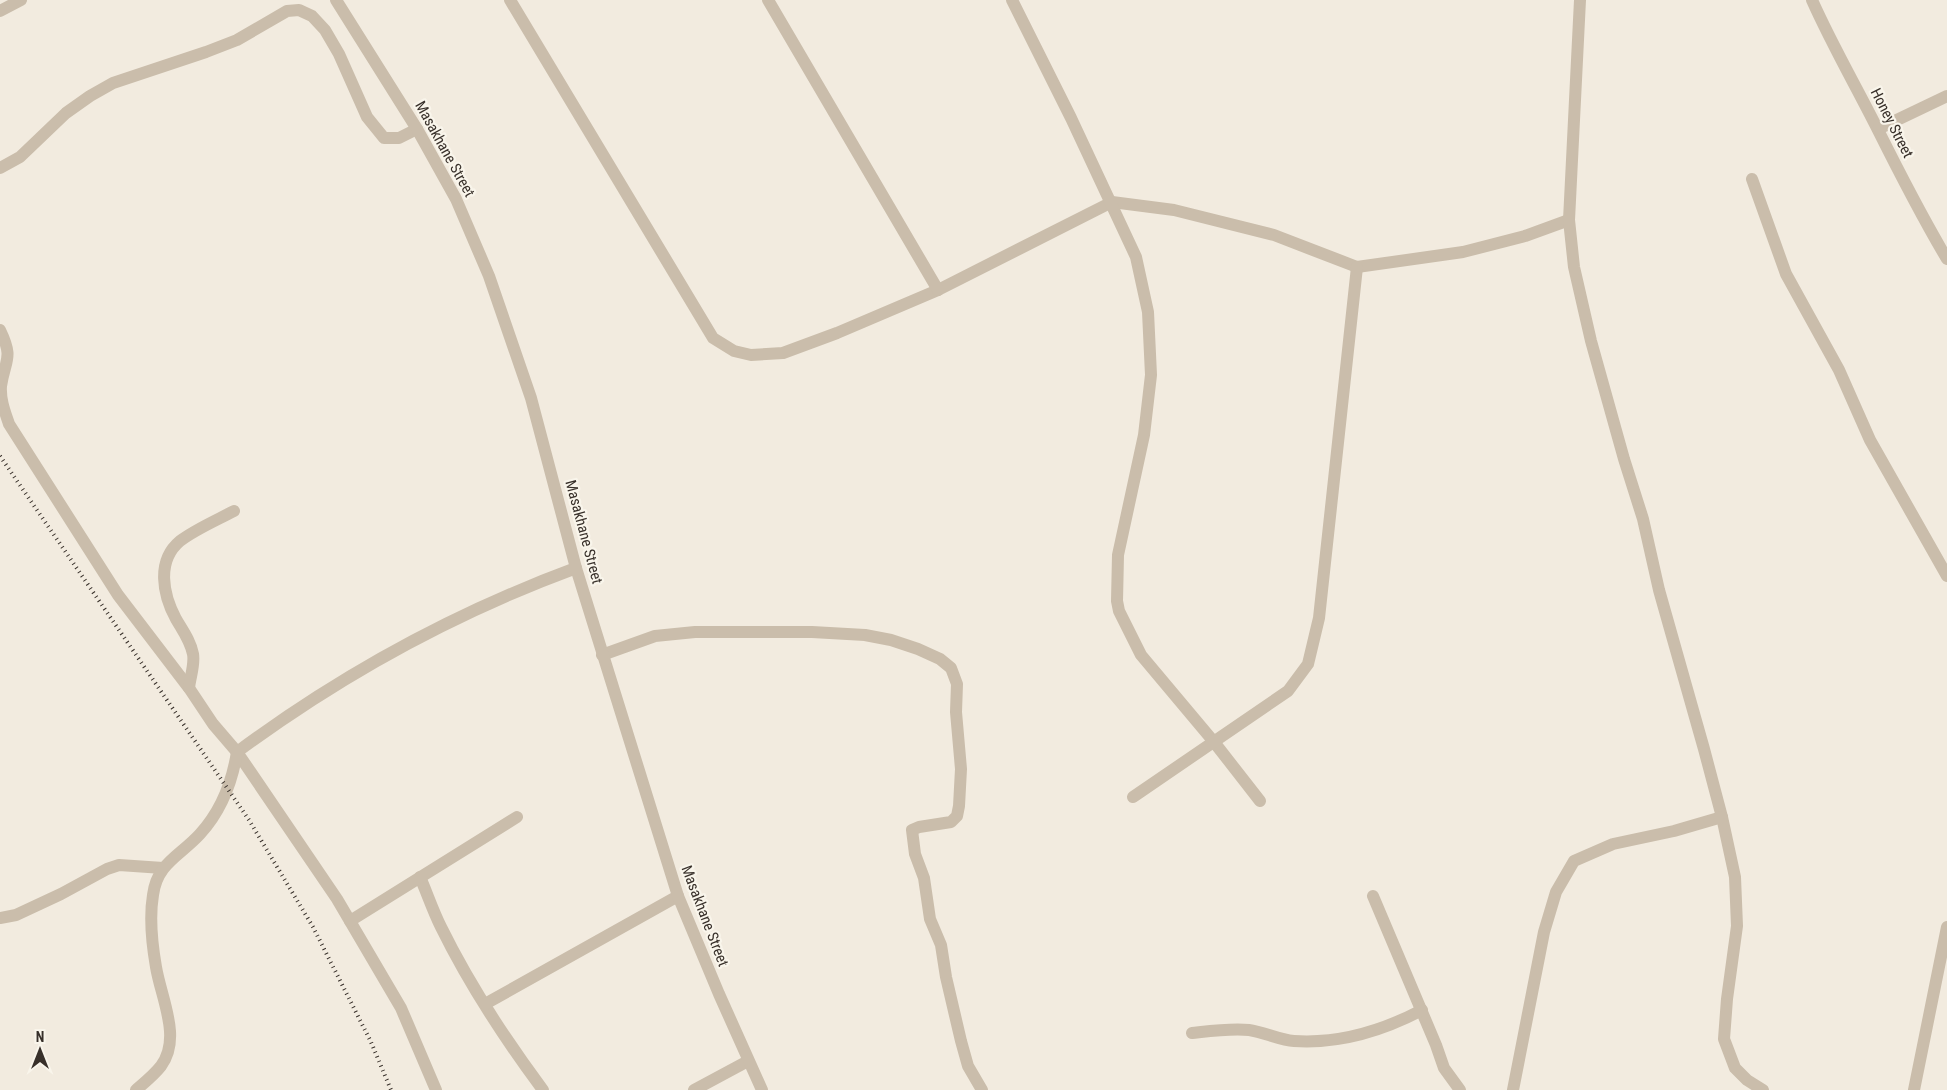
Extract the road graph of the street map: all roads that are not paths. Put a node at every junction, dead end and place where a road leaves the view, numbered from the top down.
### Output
1 (21, 0) edge
2 (336, 0) edge
3 (510, 0) edge
4 (768, 0) edge
5 (1012, 0) edge
6 (1580, 0) edge
7 (1812, 0) edge
8 (0, 11) edge
9 (1947, 96) edge
10 (417, 129) junction
11 (1878, 129) junction
12 (0, 168) edge
13 (1752, 179) dead end
14 (1112, 202) junction
15 (1569, 220) junction
16 (1947, 259) edge
17 (1356, 267) junction
18 (938, 290) junction
19 (0, 330) edge
20 (234, 511) dead end
21 (576, 568) junction
22 (1947, 576) edge
23 (602, 656) junction
24 (189, 688) junction
25 (1214, 742) junction
26 (237, 752) junction
27 (1133, 797) dead end
28 (1260, 801) dead end
29 (516, 817) dead end
30 (1722, 817) junction
31 (163, 868) junction
32 (420, 877) junction
33 (678, 896) junction
34 (1373, 896) dead end
35 (0, 918) edge
36 (350, 921) junction
37 (1947, 927) edge
38 (485, 1004) junction
39 (1422, 1010) junction
40 (1192, 1033) dead end
41 (748, 1061) junction
42 (136, 1090) edge
43 (436, 1090) edge
44 (543, 1090) edge
45 (694, 1090) edge
46 (762, 1090) edge
47 (982, 1090) edge
48 (1460, 1090) edge
49 (1513, 1090) edge
50 (1763, 1090) edge
51 (1914, 1090) edge

1 - 8 street
2 - 10 street, Masakhane Street
3 - 18 street
4 - 18 street
5 - 14 street
6 - 15 street
7 - 11 street, Honey Street
9 - 11 street
10 - 12 street
10 - 21 street, Masakhane Street
11 - 16 street, Honey Street
13 - 22 street
14 - 17 street
14 - 18 street
14 - 25 street
15 - 17 street
15 - 30 street
17 - 25 street
19 - 24 street
20 - 24 street
21 - 23 street, Masakhane Street
21 - 26 street
23 - 33 street, Masakhane Street
23 - 47 street
24 - 26 street
25 - 27 street
25 - 28 street
26 - 31 street
26 - 36 street
29 - 32 street
30 - 49 street
30 - 50 street
31 - 35 street
31 - 42 street
32 - 36 street
32 - 38 street
33 - 38 street
33 - 41 street, Masakhane Street
34 - 39 street
36 - 43 street
37 - 51 street
38 - 44 street
39 - 40 street
39 - 48 street
41 - 45 street
41 - 46 street, Masakhane Street

